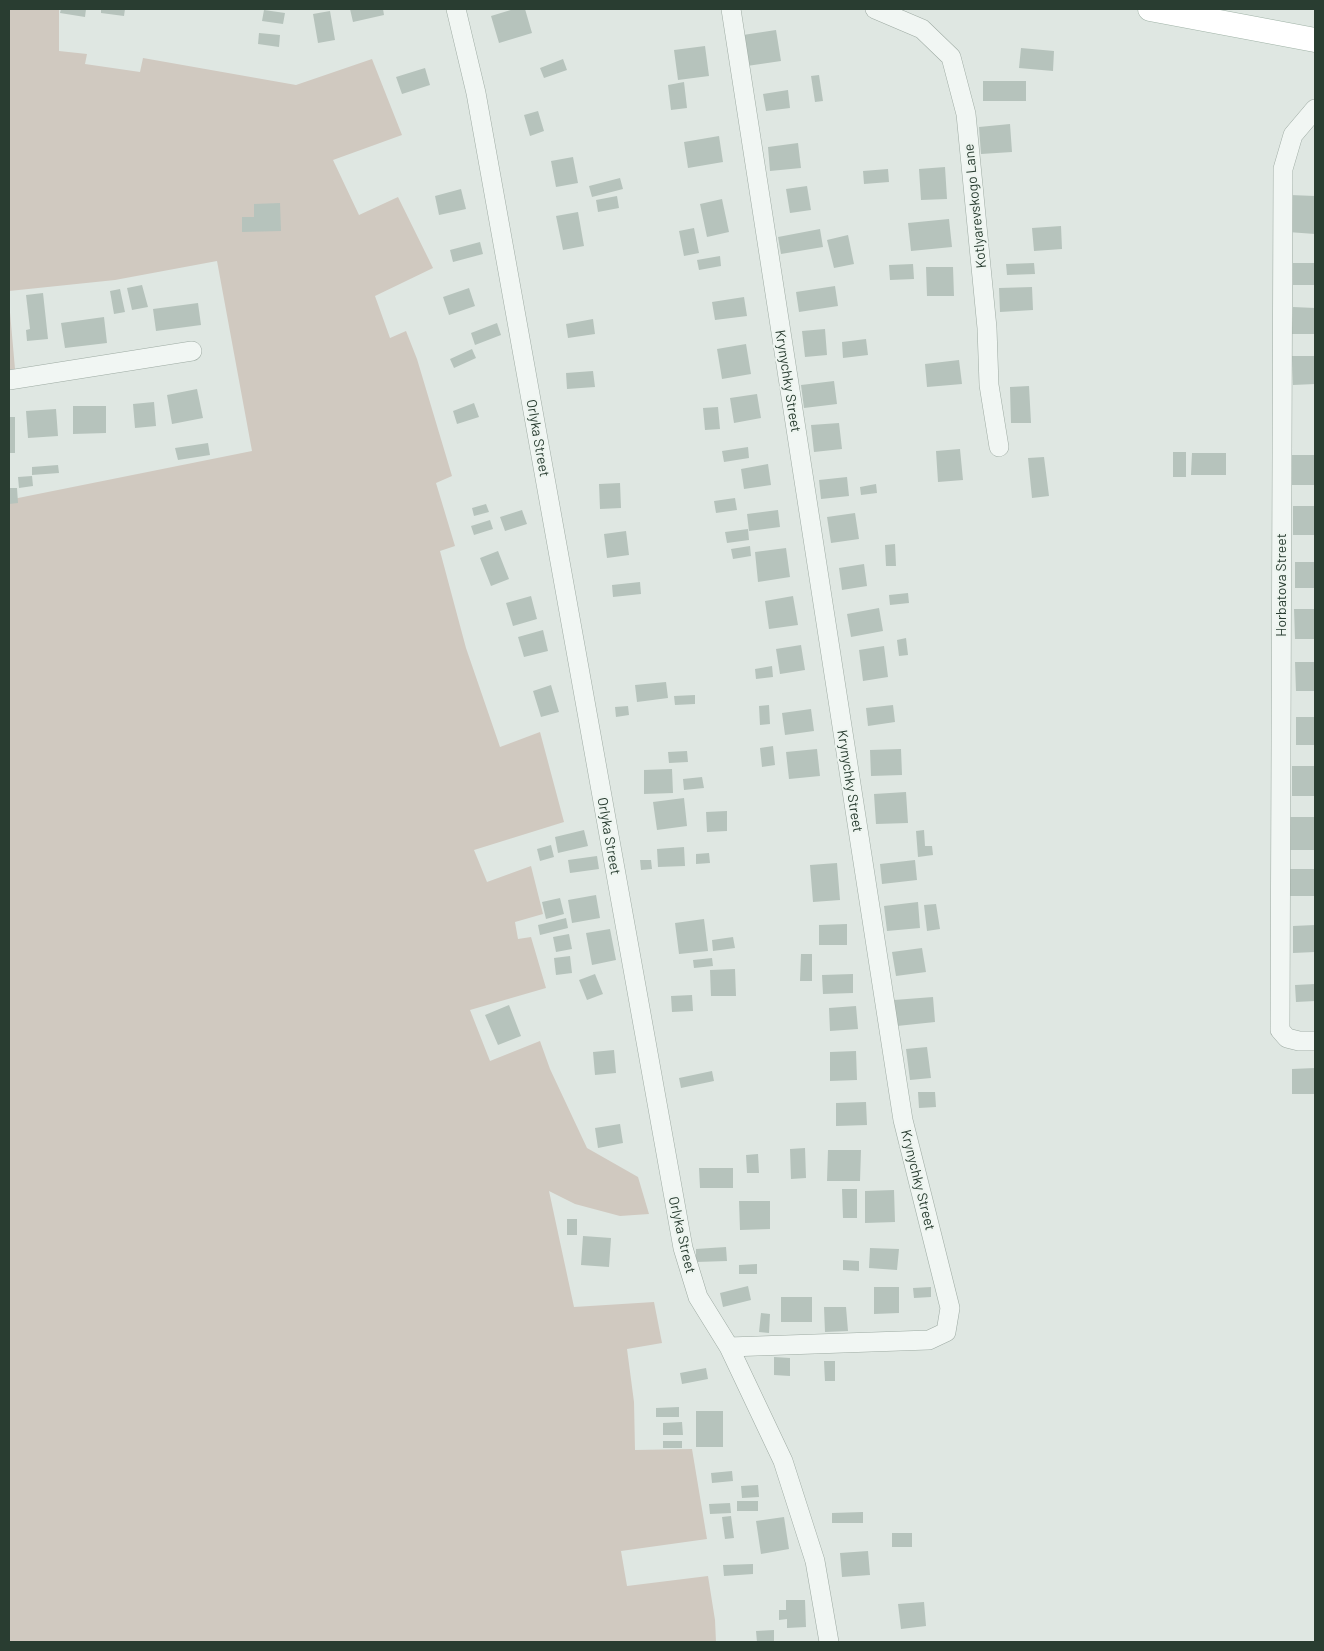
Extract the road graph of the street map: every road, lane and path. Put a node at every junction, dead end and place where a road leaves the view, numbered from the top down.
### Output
1 (456, 9) edge
2 (731, 9) edge
3 (875, 9) edge
4 (1150, 9) edge
5 (1315, 40) edge
6 (1315, 109) edge
7 (192, 351) dead end
8 (9, 380) edge
9 (999, 447) dead end
10 (1315, 1041) edge
11 (729, 1346) junction
12 (829, 1642) edge

1 - 11 street, Orlyka Street
2 - 11 street, Krynychky Street
3 - 9 street, Kotlyarevskogo Lane
4 - 5 main road
6 - 10 street, Horbatova Street
7 - 8 street
11 - 12 street, Orlyka Street

